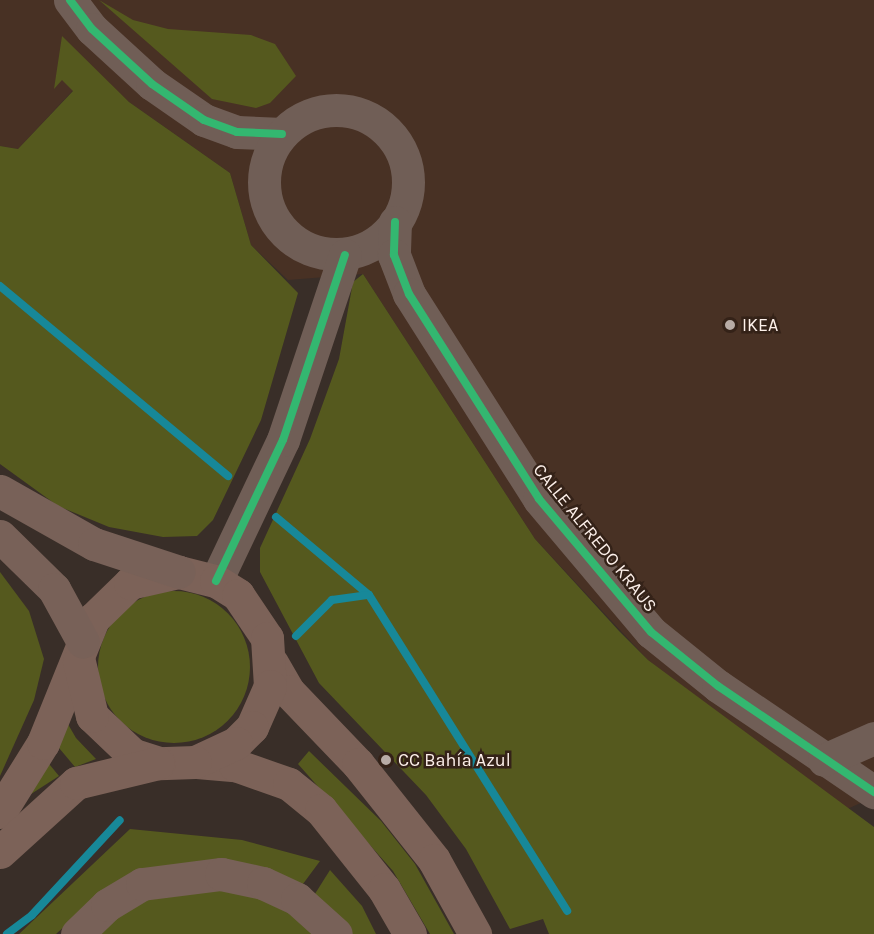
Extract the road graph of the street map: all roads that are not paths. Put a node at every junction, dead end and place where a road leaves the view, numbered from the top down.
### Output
1 (70, 0) edge
2 (215, 126) junction
3 (282, 134) junction
4 (265, 194) junction
5 (395, 222) junction
6 (307, 248) junction
7 (353, 251) junction
8 (409, 294) junction
9 (323, 315) junction
10 (0, 491) edge
11 (0, 536) edge
12 (179, 572) junction
13 (216, 581) junction
14 (81, 652) junction
15 (272, 663) junction
16 (874, 738) edge
17 (824, 760) junction
18 (195, 762) junction
19 (159, 763) junction
20 (874, 792) edge
21 (0, 812) edge
22 (0, 852) edge
23 (77, 934) edge
24 (336, 934) edge
25 (410, 934) edge
26 (475, 934) edge

1 - 2 street
2 - 3 street
2 - 4 street
3 - 4 street
3 - 5 street
4 - 6 street
5 - 7 street
5 - 8 street, CALLE ALFREDO KRAUS
6 - 7 street
6 - 9 street
7 - 8 street, CALLE ALFREDO KRAUS
7 - 9 street
8 - 17 street, CALLE ALFREDO KRAUS
9 - 13 street
10 - 12 highway
11 - 14 highway
12 - 13 main road
12 - 14 main road
13 - 15 main road
14 - 19 main road
14 - 21 main road
15 - 18 main road
15 - 26 main road
16 - 17 street
17 - 20 street, CALLE ALFREDO KRAUS
18 - 19 main road
18 - 25 main road
19 - 22 main road
23 - 24 highway

